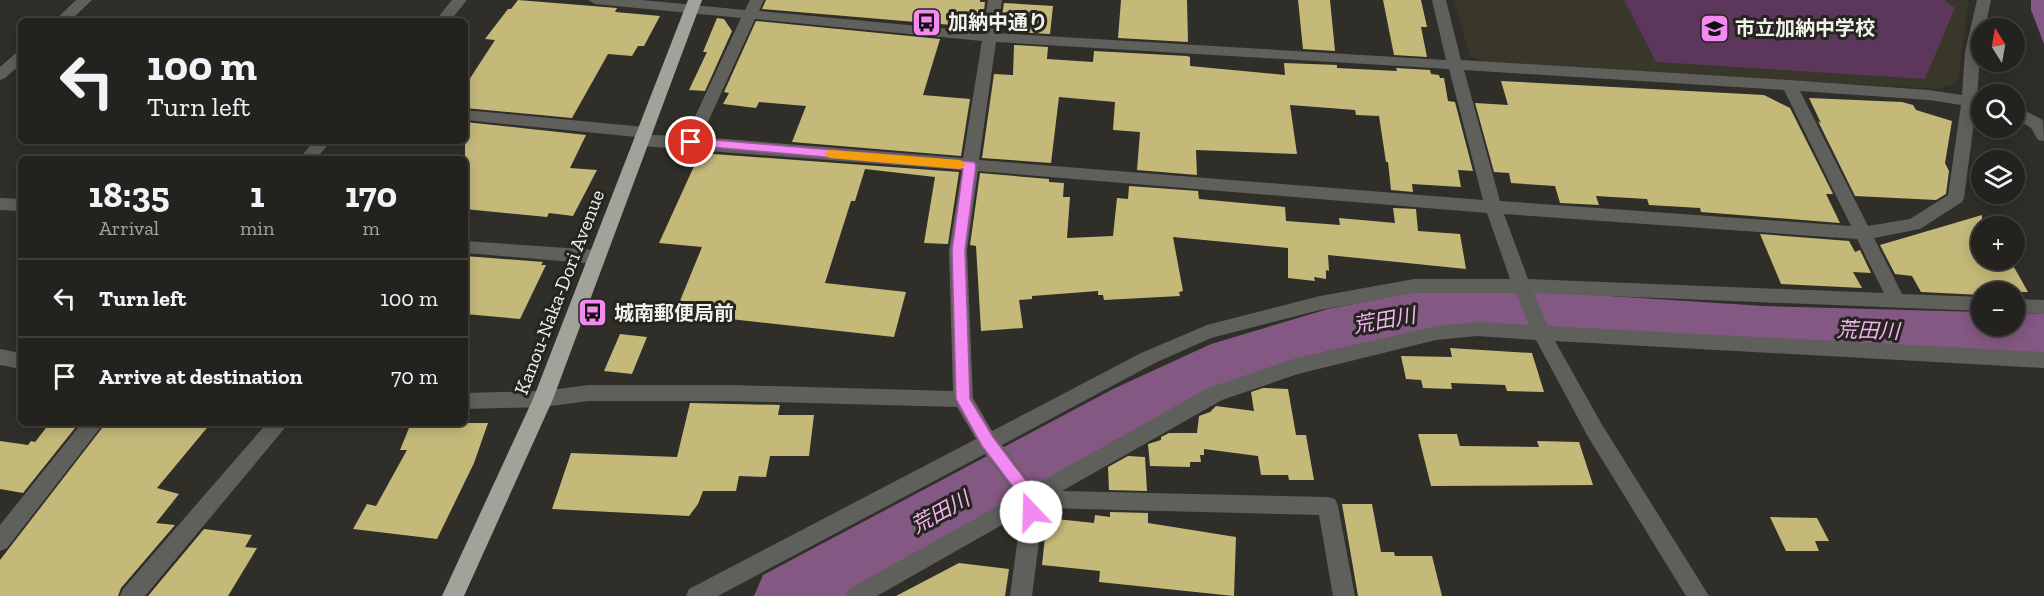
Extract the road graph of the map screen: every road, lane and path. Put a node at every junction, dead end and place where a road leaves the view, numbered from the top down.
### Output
1 (85, 0) edge
2 (460, 0) edge
3 (595, 0) edge
4 (757, 0) edge
5 (995, 0) edge
6 (1439, 0) edge
7 (1984, 0) edge
8 (693, 4) edge
9 (750, 15) junction
10 (64, 18) edge
11 (445, 18) edge
12 (990, 37) junction
13 (18, 59) edge
14 (1455, 65) junction
15 (2, 72) edge
16 (18, 73) edge
17 (1974, 84) edge
18 (1789, 86) junction
19 (1971, 101) edge
20 (468, 115) edge
21 (2025, 117) edge
22 (1971, 122) edge
23 (2044, 135) edge
24 (644, 136) junction
25 (691, 142) junction
26 (320, 144) edge
27 (310, 156) edge
28 (969, 165) junction
29 (0, 204) edge
30 (18, 205) edge
31 (1494, 207) junction
32 (1862, 233) junction
33 (468, 247) edge
34 (596, 257) junction
35 (1525, 291) junction
36 (1897, 301) junction
37 (1971, 304) edge
38 (2025, 306) edge
39 (2044, 307) edge
40 (1541, 329) junction
41 (0, 357) edge
42 (18, 360) edge
43 (2044, 360) edge
44 (543, 399) junction
45 (963, 399) junction
46 (468, 401) edge
47 (92, 426) edge
48 (276, 426) edge
49 (991, 446) junction
50 (1027, 494) junction
51 (0, 541) edge
52 (131, 596) edge
53 (453, 596) edge
54 (697, 596) edge
55 (857, 596) edge
56 (1021, 596) edge
57 (1344, 596) edge
58 (1698, 596) edge

1 - 10 street
2 - 11 street
3 - 8 street
4 - 9 street
5 - 12 street
6 - 14 street
7 - 17 street
8 - 9 street
8 - 24 highway, Kanou-Naka-Dori Avenue
9 - 12 street
9 - 25 street
12 - 14 street
12 - 28 street
13 - 15 street
14 - 18 street
14 - 31 street
15 - 16 street
18 - 19 street
18 - 32 street
20 - 24 street
21 - 23 street
22 - 32 street
24 - 25 street
24 - 34 highway, Kanou-Naka-Dori Avenue
25 - 28 street
26 - 27 street
28 - 31 street
28 - 45 street
29 - 30 street
31 - 32 street
31 - 35 street
32 - 36 street
33 - 34 street
34 - 44 highway, Kanou-Naka-Dori Avenue
35 - 36 street
35 - 40 street
35 - 49 street
36 - 37 street
38 - 39 street
40 - 43 street
40 - 50 street
40 - 58 street
41 - 42 street
44 - 45 street
44 - 46 street
44 - 53 highway, Kanou-Naka-Dori Avenue
45 - 49 street
47 - 51 street
48 - 52 street
49 - 50 street
49 - 54 street
50 - 55 street
50 - 56 street
50 - 57 street

